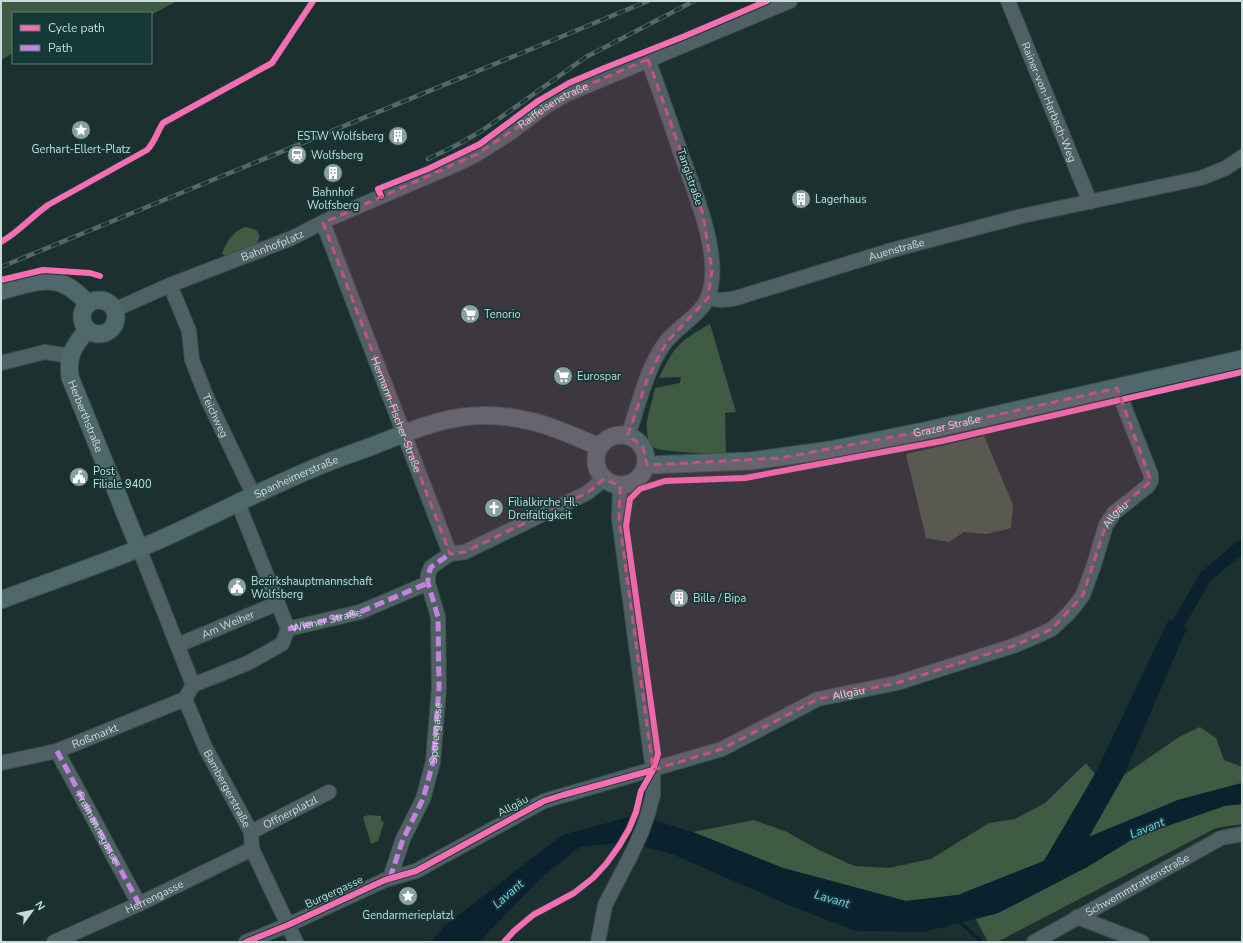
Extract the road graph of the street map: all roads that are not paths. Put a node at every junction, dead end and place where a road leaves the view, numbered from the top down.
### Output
1 (790, 1) edge
2 (1008, 1) edge
3 (648, 60) junction
4 (1241, 159) edge
5 (1090, 202) junction
6 (323, 223) junction
7 (170, 285) junction
8 (1, 291) edge
9 (708, 298) junction
10 (88, 304) junction
11 (114, 310) junction
12 (88, 330) junction
13 (70, 356) junction
14 (1, 363) edge
15 (1241, 363) edge
16 (1117, 388) junction
17 (404, 433) junction
18 (628, 435) junction
19 (599, 447) junction
20 (646, 465) junction
21 (604, 479) junction
22 (620, 486) junction
23 (254, 496) junction
24 (238, 503) junction
25 (140, 548) junction
26 (450, 554) junction
27 (428, 583) junction
28 (1, 600) edge
29 (278, 603) junction
30 (288, 629) junction
31 (178, 645) junction
32 (193, 685) junction
33 (186, 699) junction
34 (57, 751) junction
35 (1, 763) edge
36 (653, 770) junction
37 (329, 792) dead end
38 (251, 832) junction
39 (1242, 834) edge
40 (252, 849) junction
41 (390, 878) junction
42 (139, 904) junction
43 (1077, 917) junction
44 (288, 925) junction
45 (54, 942) edge
46 (246, 942) edge
47 (296, 942) edge
48 (598, 942) edge
49 (1034, 942) edge
50 (1142, 942) edge

1 - 3 street, Raiffeisenstraße
2 - 5 street, Rainer-von-Harbach-Weg
3 - 6 street, Raiffeisenstraße
3 - 9 street, Tanglstraße
4 - 5 street, Auenstraße
5 - 9 street, Auenstraße
6 - 7 street, Bahnhofplatz
6 - 17 street, Hermann-Fischer-Straße
7 - 11 street, Bahnhofplatz
7 - 23 street, Teichweg
8 - 10 main road
9 - 18 street
10 - 11 main road
10 - 12 main road
11 - 12 main road
12 - 13 main road
13 - 14 street
13 - 25 main road, Herberthstraße
15 - 16 main road, Grazer Straße
16 - 20 main road, Grazer Straße
16 - 36 street, Allgäu
17 - 19 main road, Spanheimerstraße
17 - 23 main road, Spanheimerstraße
17 - 26 street, Hermann-Fischer-Straße
18 - 19 main road
18 - 20 main road
19 - 21 main road
20 - 22 main road
21 - 22 main road
21 - 26 street
22 - 36 street
23 - 24 main road, Spanheimerstraße
24 - 25 main road, Spanheimerstraße
24 - 29 street
25 - 28 main road, Spanheimerstraße
25 - 31 street
26 - 27 street
27 - 30 street, Wiener Straße
27 - 41 street, Sporergasse
29 - 30 street
29 - 31 street, Am Weiher
30 - 32 street, Wiener Straße
31 - 32 street
32 - 33 street
33 - 34 street, Roßmarkt
33 - 38 street, Bambergerstraße
34 - 35 street, Roßmarkt
34 - 42 street, Freimannsgasse
36 - 41 street, Allgäu
36 - 48 street
37 - 38 street, Offnerplatzl
38 - 40 street, Bambergerstraße
39 - 43 street, Schwemmtrattenstraße
40 - 42 street, Herrengasse
40 - 44 street, Bambergerstraße
41 - 44 street, Burgergasse
42 - 45 street, Herrengasse
43 - 49 street, Schwemmtrattenstraße
43 - 50 street
44 - 46 street, Burgergasse
44 - 47 street, Bambergerstraße

